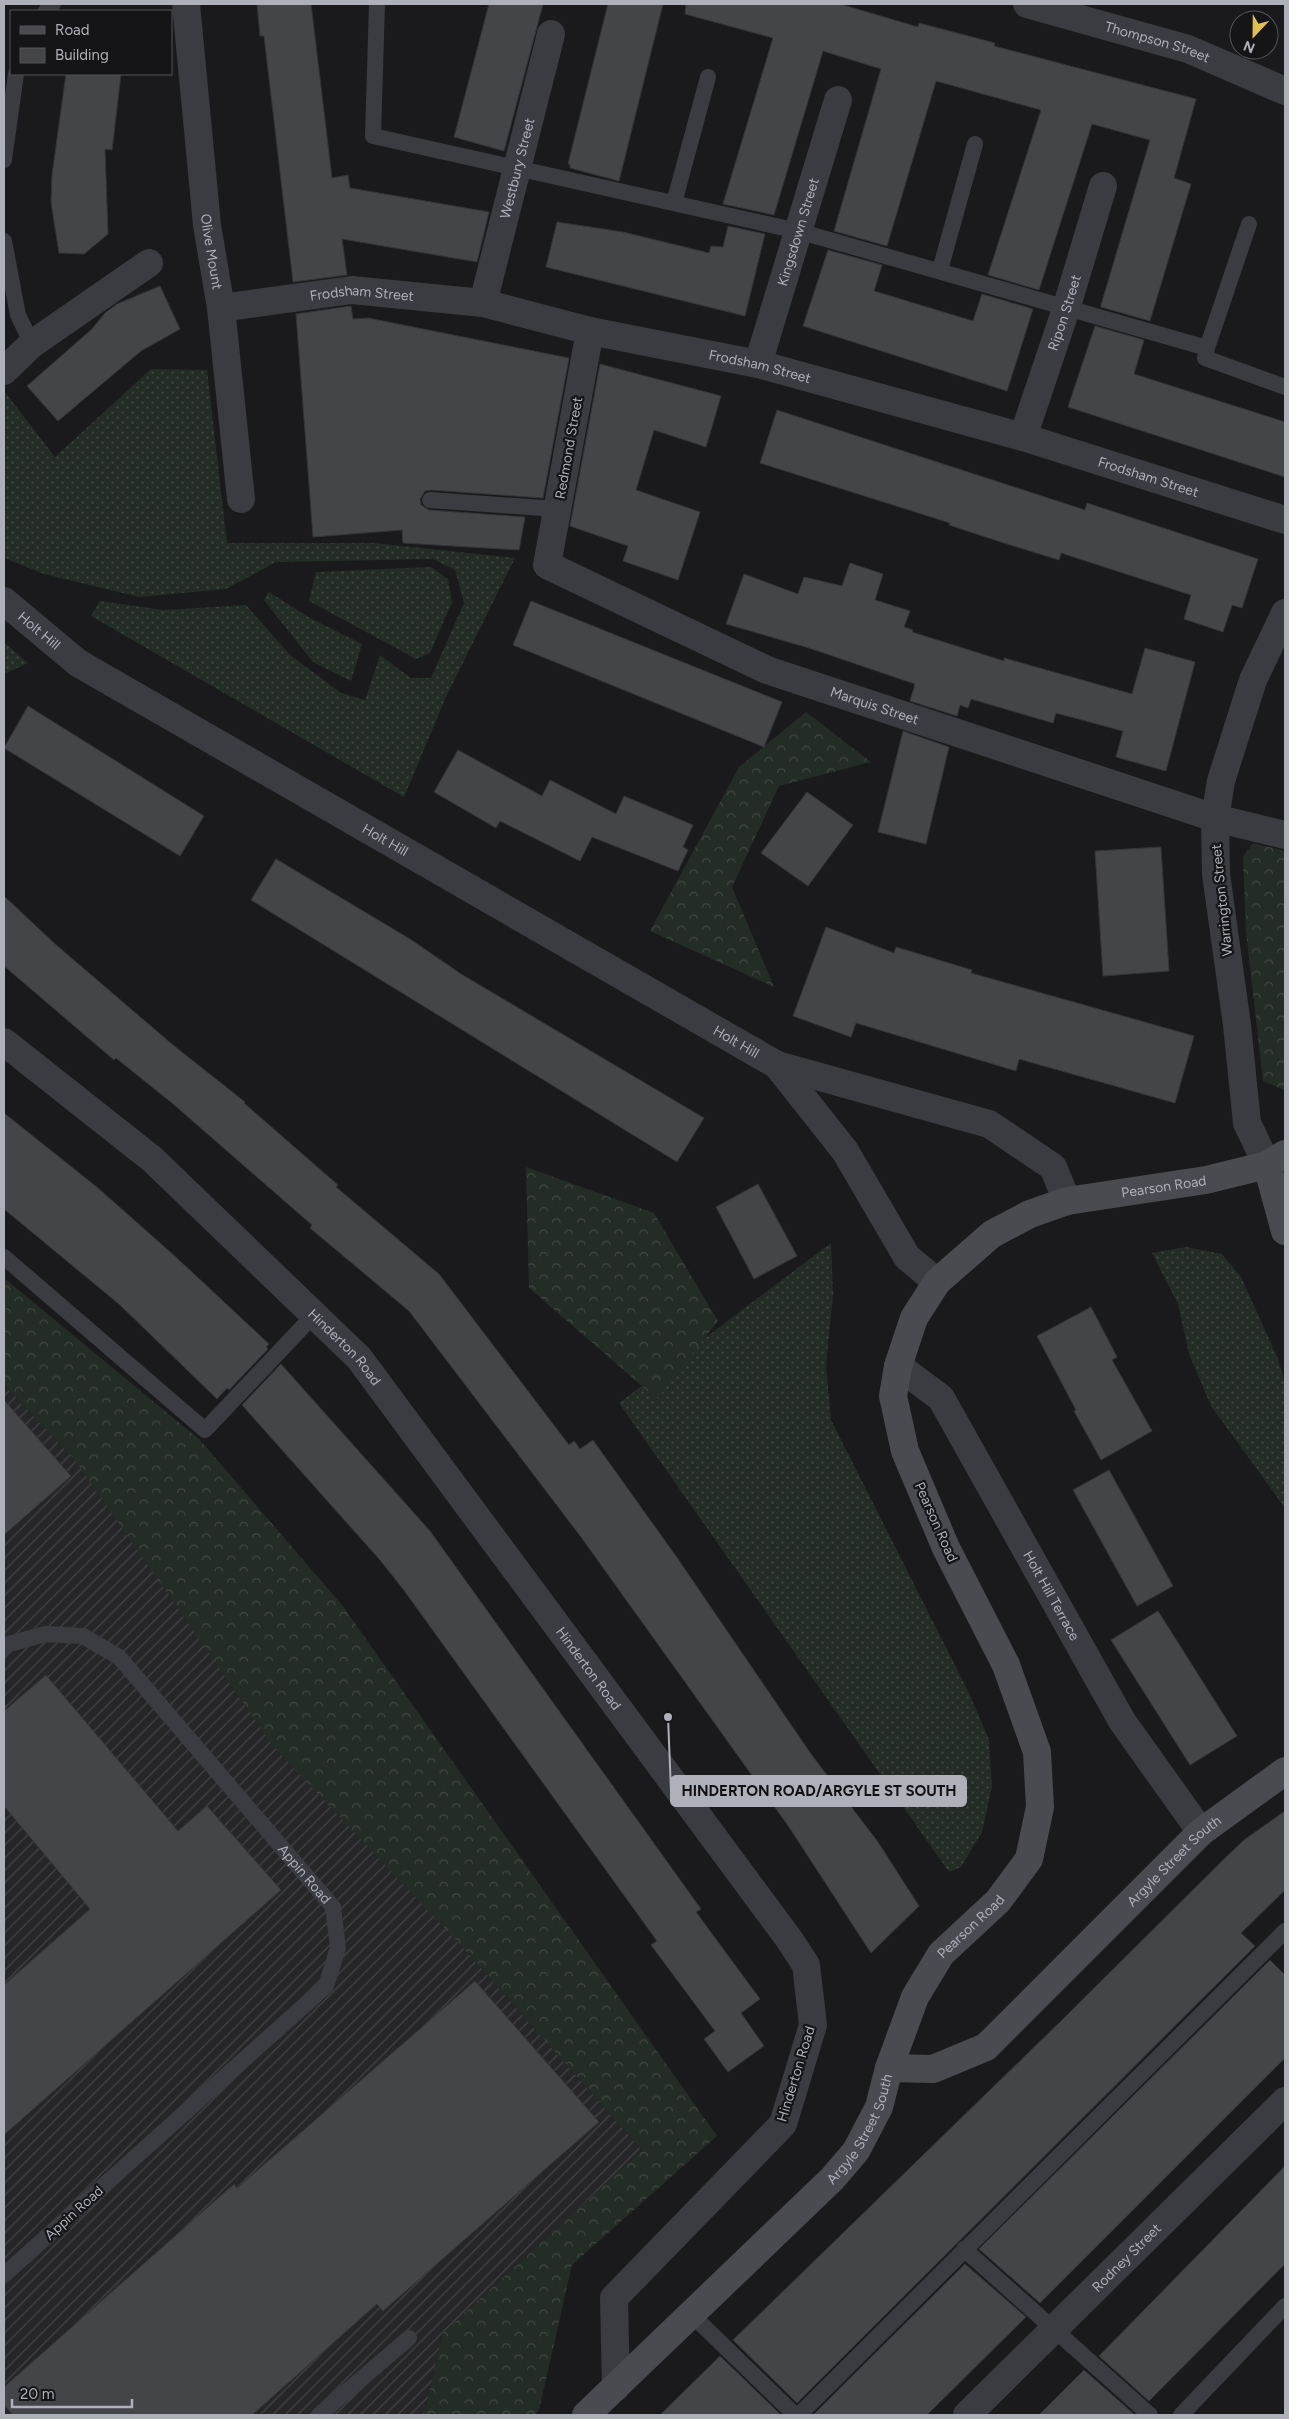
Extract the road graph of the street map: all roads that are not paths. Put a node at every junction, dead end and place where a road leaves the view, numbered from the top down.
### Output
1 (186, 4) edge
2 (377, 4) edge
3 (1027, 4) edge
4 (552, 34) dead end
5 (16, 75) edge
6 (708, 77) dead end
7 (1285, 89) edge
8 (838, 100) dead end
9 (975, 144) dead end
10 (4, 160) edge
11 (517, 170) junction
12 (1103, 186) dead end
13 (674, 203) junction
14 (1249, 224) dead end
15 (798, 231) junction
16 (4, 241) edge
17 (149, 263) dead end
18 (940, 270) junction
19 (483, 303) junction
20 (221, 308) junction
21 (1066, 309) junction
22 (590, 331) junction
23 (32, 344) junction
24 (1207, 348) junction
25 (758, 364) junction
26 (4, 371) edge
27 (1285, 387) edge
28 (1023, 437) junction
29 (241, 498) dead end
30 (430, 500) dead end
31 (557, 509) junction
32 (1285, 520) edge
33 (547, 565) joint
34 (4, 601) edge
35 (1285, 613) edge
36 (1215, 818) junction
37 (1285, 834) edge
38 (4, 1042) edge
39 (777, 1065) junction
40 (1276, 1159) edge
41 (1067, 1201) junction
42 (1285, 1231) edge
43 (4, 1257) edge
44 (937, 1282) junction
45 (313, 1316) junction
46 (898, 1366) junction
47 (4, 1648) edge
48 (1285, 1771) edge
49 (1201, 1832) junction
50 (1285, 1931) edge
51 (889, 2068) junction
52 (1285, 2101) edge
53 (964, 2249) junction
54 (4, 2275) edge
55 (1285, 2306) edge
56 (691, 2314) junction
57 (1055, 2329) junction
58 (409, 2338) dead end
59 (616, 2387) junction
60 (320, 2415) edge
61 (586, 2415) edge
62 (797, 2415) edge
63 (967, 2415) edge
64 (1150, 2415) edge
65 (1181, 2415) edge

1 - 20 street, Olive Mount
2 - 11 lane
3 - 7 street, Thompson Street
4 - 11 street, Westbury Street
5 - 10 lane
6 - 13 lane
8 - 15 street, Kingsdown Street
9 - 18 lane
11 - 13 lane
11 - 19 street, Westbury Street
12 - 21 street, Ripon Street
13 - 15 lane
14 - 24 lane
15 - 18 lane
15 - 25 street, Kingsdown Street
16 - 23 lane
17 - 23 street
18 - 21 lane
19 - 20 street, Frodsham Street
19 - 22 street, Frodsham Street
20 - 29 street, Olive Mount
21 - 24 lane
21 - 28 street, Ripon Street
22 - 25 street, Frodsham Street
22 - 31 street, Redmond Street
23 - 26 street
24 - 27 lane
25 - 28 street, Frodsham Street
28 - 32 street, Frodsham Street
30 - 31 lane
31 - 33 street, Redmond Street
33 - 36 street, Marquis Street
34 - 39 street, Holt Hill
35 - 36 street, Warrington Street
36 - 37 street, Marquis Street
36 - 40 street, Warrington Street
38 - 45 street, Hinderton Road
39 - 41 street, Holt Hill
39 - 44 street, Holt Hill
40 - 41 main road, Pearson Road
40 - 42 main road
41 - 44 main road, Pearson Road
43 - 45 lane
44 - 46 main road, Pearson Road
45 - 59 street, Hinderton Road
46 - 49 street, Holt Hill Terrace
46 - 51 main road, Pearson Road
47 - 54 lane, Appin Road
48 - 49 main road, Argyle Street South
49 - 51 main road, Argyle Street South
50 - 53 lane
51 - 56 main road, Argyle Street South
52 - 57 street, Rodney Street
53 - 57 lane
53 - 62 lane
55 - 65 lane
56 - 59 main road, Argyle Street South
56 - 62 lane
57 - 63 street, Rodney Street
57 - 64 lane
58 - 60 lane
59 - 61 main road, Argyle Street South

